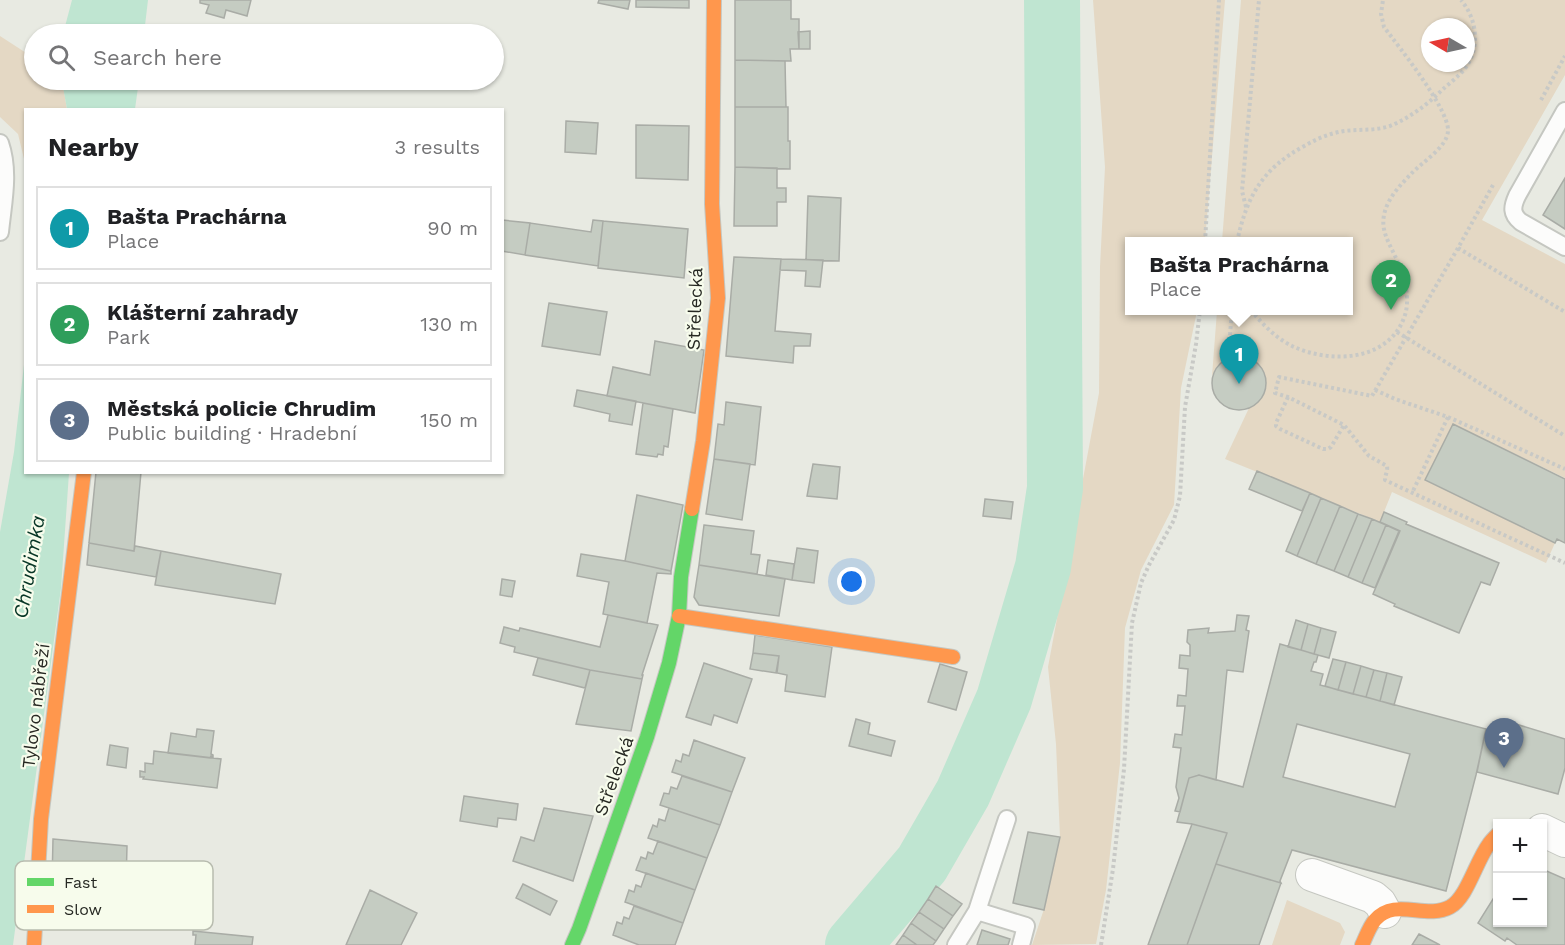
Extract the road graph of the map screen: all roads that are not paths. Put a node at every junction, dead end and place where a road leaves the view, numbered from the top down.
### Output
1 (714, 0) edge
2 (1565, 111) edge
3 (0, 143) edge
4 (0, 232) edge
5 (1565, 247) edge
6 (84, 474) edge
7 (679, 616) junction
8 (953, 657) dead end
9 (1006, 819) dead end
10 (1547, 832) edge
11 (1493, 839) edge
12 (1565, 841) edge
13 (39, 861) edge
14 (1312, 875) dead end
15 (977, 911) junction
16 (1385, 912) junction
17 (35, 930) edge
18 (34, 945) edge
19 (572, 945) edge
20 (956, 945) edge
21 (1021, 945) edge
22 (1362, 945) edge

1 - 7 street, Střelecká
2 - 5 lane
3 - 4 lane
6 - 13 street, Tylovo nábřeží
7 - 8 street
7 - 19 street, Střelecká
9 - 15 lane
10 - 12 street
11 - 16 street
14 - 16 street
15 - 20 lane
15 - 21 lane
16 - 22 street
17 - 18 street, Tylovo nábřeží

